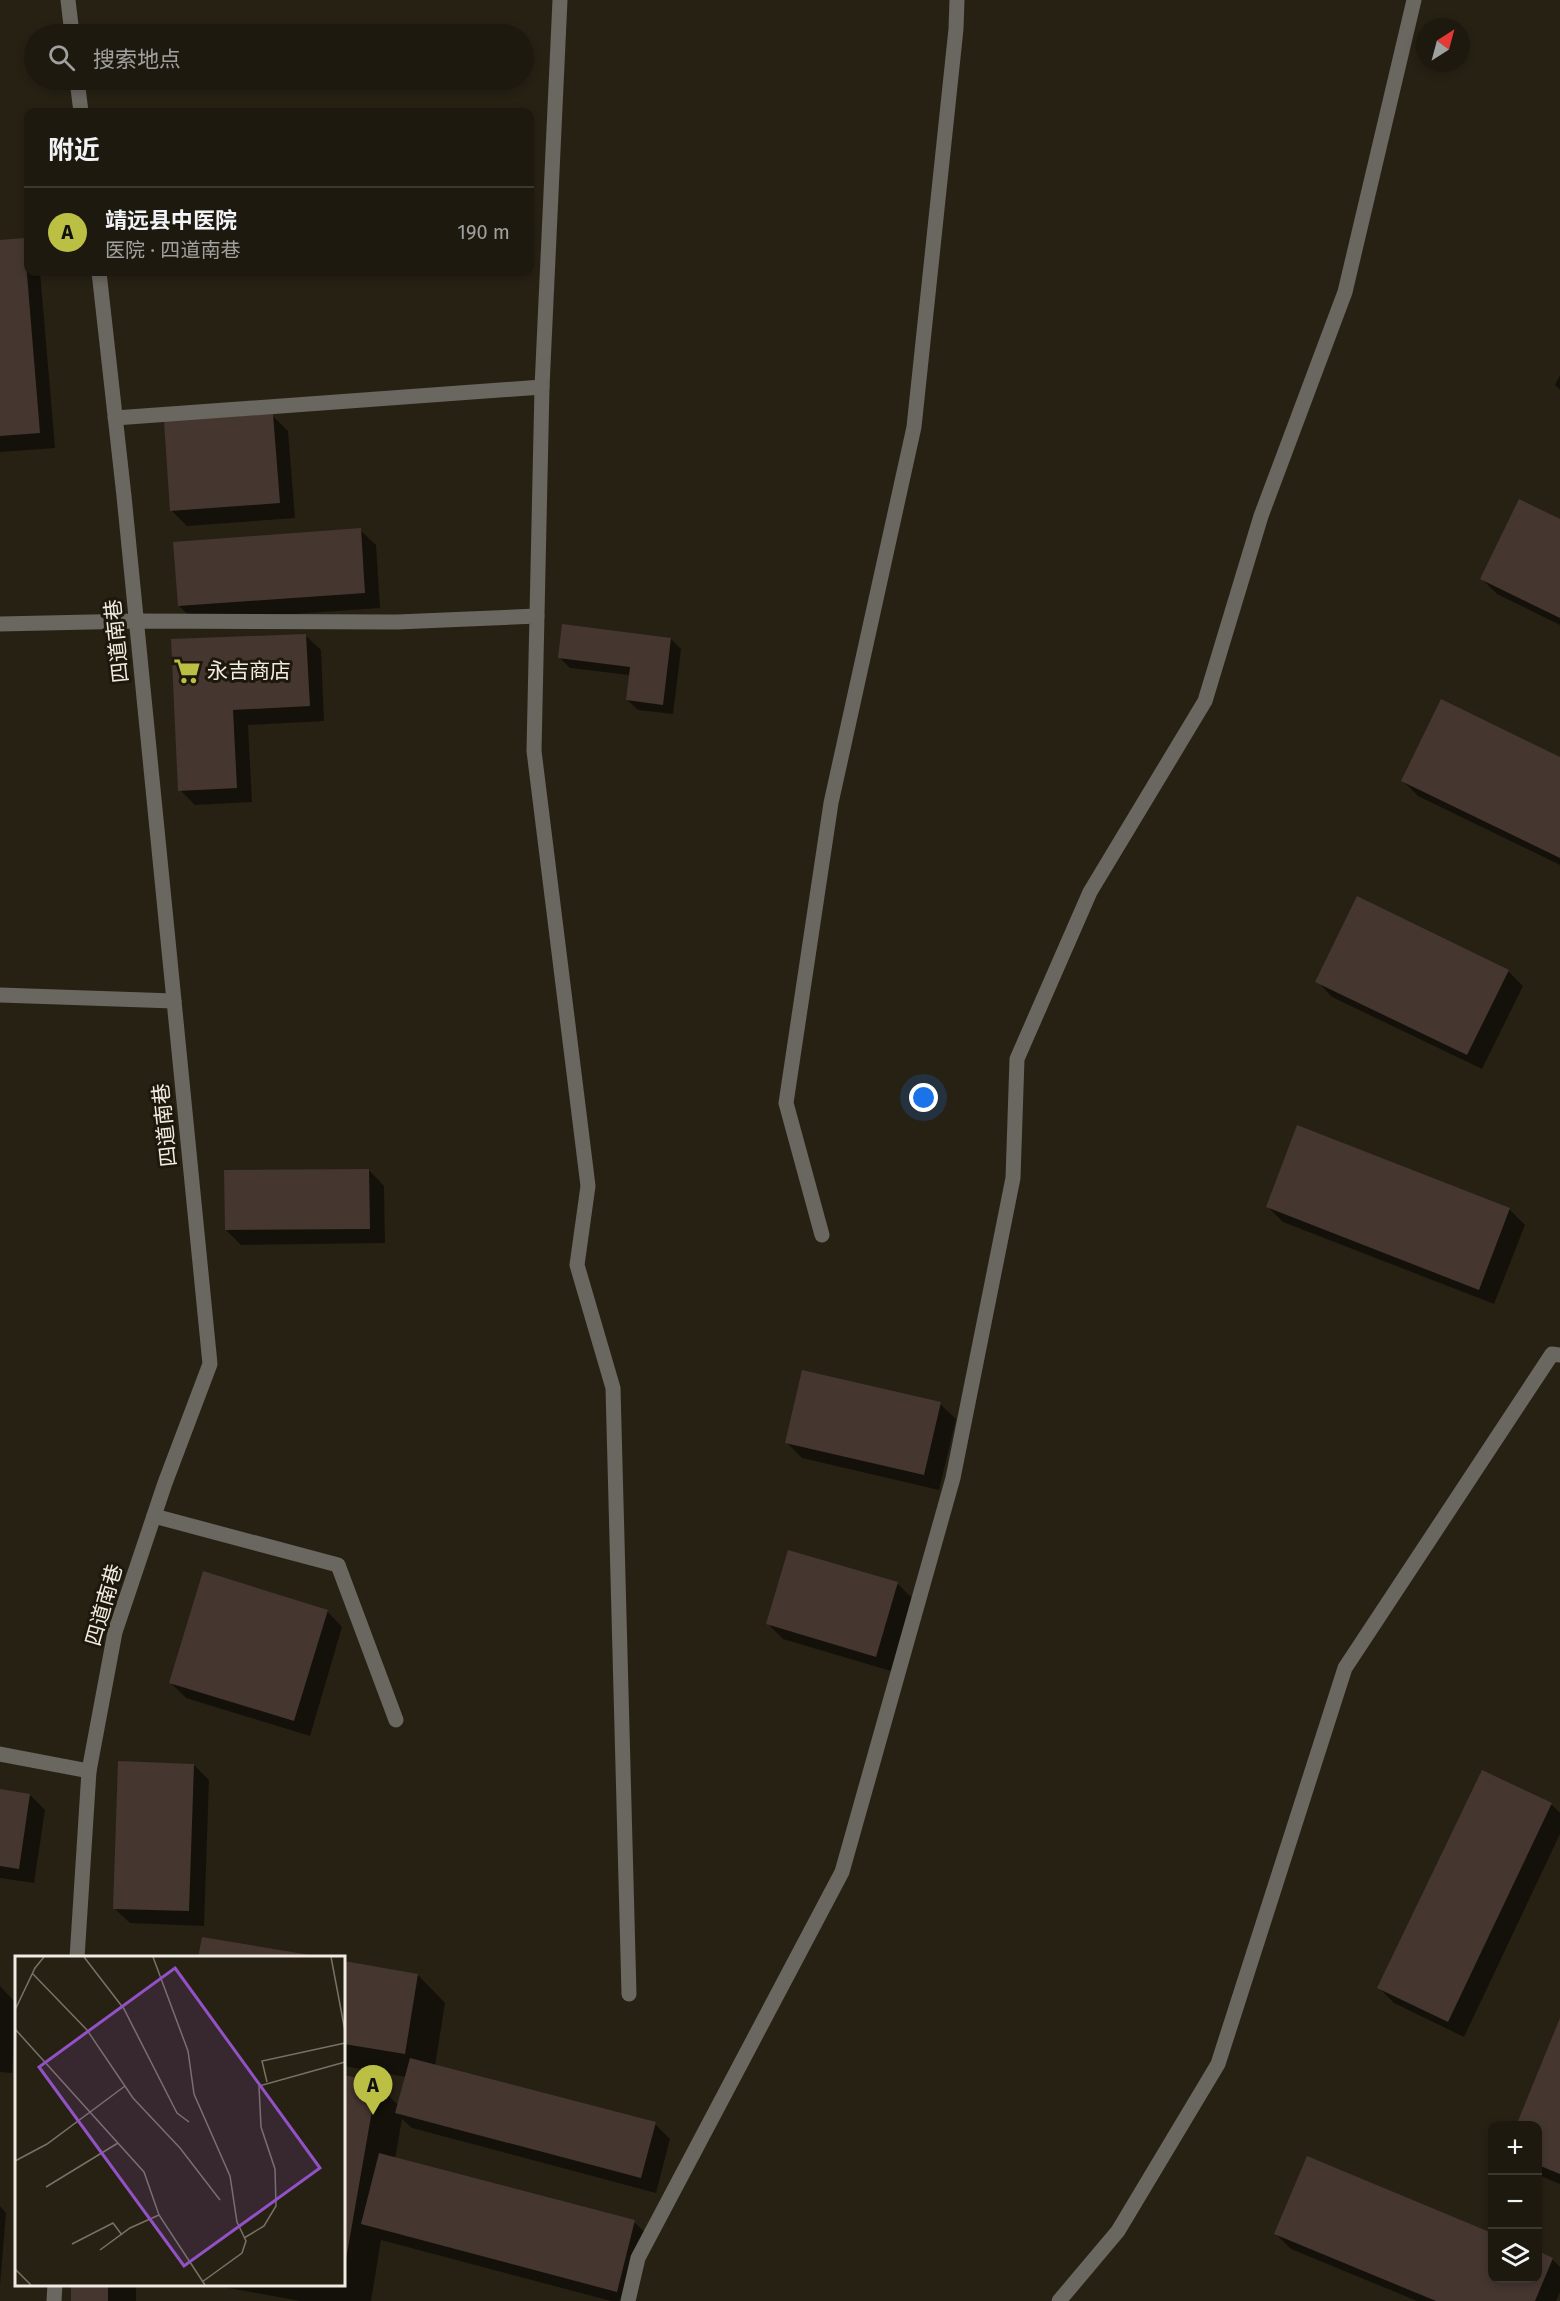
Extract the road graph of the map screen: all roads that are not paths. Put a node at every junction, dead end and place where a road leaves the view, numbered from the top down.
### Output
1 (68, 0) edge
2 (560, 0) edge
3 (957, 0) edge
4 (1414, 0) edge
5 (71, 24) edge
6 (78, 90) edge
7 (80, 108) edge
8 (99, 276) edge
9 (543, 387) junction
10 (115, 418) junction
11 (537, 616) junction
12 (136, 621) junction
13 (0, 624) edge
14 (0, 995) edge
15 (174, 1001) junction
16 (822, 1235) dead end
17 (1560, 1355) edge
18 (154, 1516) junction
19 (396, 1720) dead end
20 (0, 1754) edge
21 (89, 1771) junction
22 (77, 1956) edge
23 (629, 1994) dead end
24 (55, 2286) edge
25 (54, 2301) edge
26 (628, 2301) edge
27 (1059, 2301) edge

1 - 5 street
2 - 9 street
3 - 16 street
4 - 26 street
6 - 7 street
8 - 10 street, 四道南巷
9 - 10 street
9 - 11 street
10 - 12 street, 四道南巷
11 - 12 street
11 - 23 street
12 - 13 street
12 - 15 street, 四道南巷
14 - 15 street
15 - 18 street, 四道南巷
17 - 27 street
18 - 19 street
18 - 21 street, 四道南巷
20 - 21 street
21 - 22 street, 四道南巷
24 - 25 street

